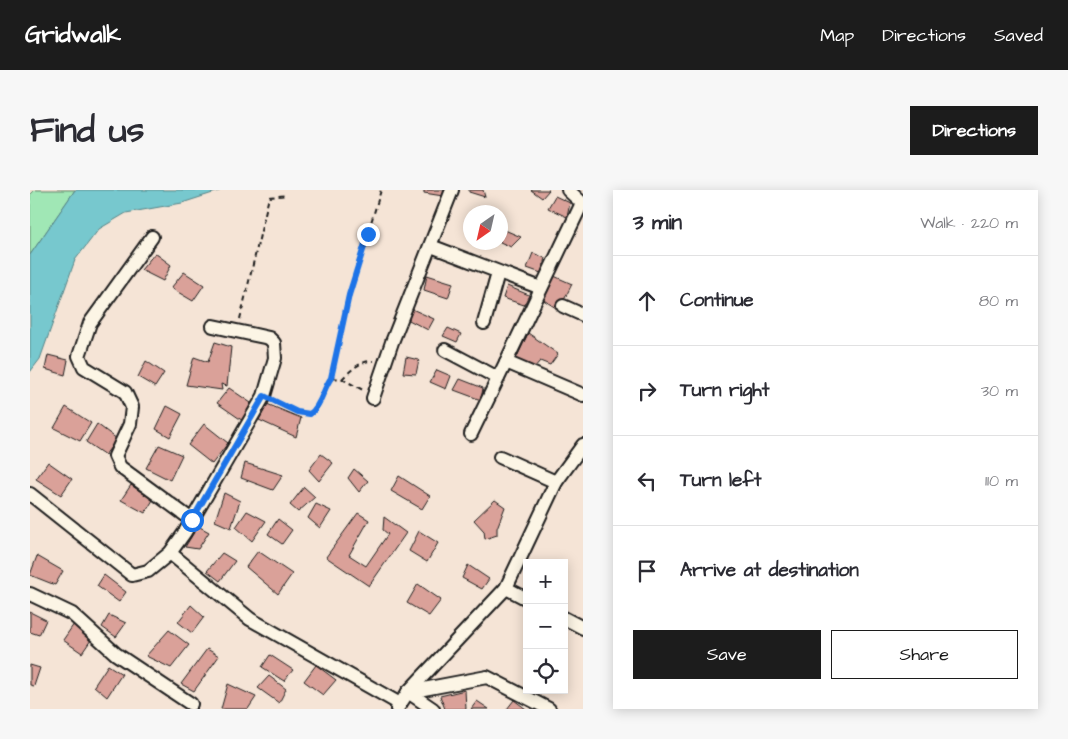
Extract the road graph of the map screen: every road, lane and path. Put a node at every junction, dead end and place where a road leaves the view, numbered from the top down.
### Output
1 (381, 190) edge
2 (452, 190) edge
3 (568, 190) edge
4 (287, 195) dead end
5 (152, 237) dead end
6 (431, 246) junction
7 (498, 273) junction
8 (541, 288) junction
9 (563, 306) dead end
10 (583, 315) edge
11 (484, 323) dead end
12 (213, 326) dead end
13 (237, 331) junction
14 (444, 350) dead end
15 (506, 362) junction
16 (385, 363) junction
17 (331, 378) junction
18 (498, 378) junction
19 (342, 379) junction
20 (583, 395) edge
21 (264, 396) junction
22 (373, 398) joint
23 (471, 434) dead end
24 (583, 445) edge
25 (500, 457) dead end
26 (556, 482) junction
27 (30, 494) edge
28 (192, 520) junction
29 (170, 553) junction
30 (506, 588) junction
31 (30, 594) edge
32 (523, 597) edge
33 (568, 620) edge
34 (583, 628) edge
35 (408, 692) junction
36 (191, 704) dead end
37 (398, 706) edge
38 (434, 709) edge
39 (549, 709) edge

1 - 17 path
2 - 6 street
3 - 8 street
4 - 13 path
5 - 28 street
6 - 7 street
6 - 16 street
7 - 8 street
7 - 11 street
8 - 15 street
9 - 10 street
12 - 13 street
13 - 21 street
14 - 18 street
15 - 18 street
15 - 20 street
16 - 19 path
16 - 22 street
17 - 19 path
17 - 21 path
18 - 23 street
19 - 22 path
21 - 28 street
24 - 26 street
25 - 26 street
26 - 30 street
27 - 29 street
28 - 29 street
29 - 37 street
30 - 32 street
30 - 35 street
31 - 36 street
33 - 34 street
35 - 37 street
35 - 38 street
35 - 39 street

